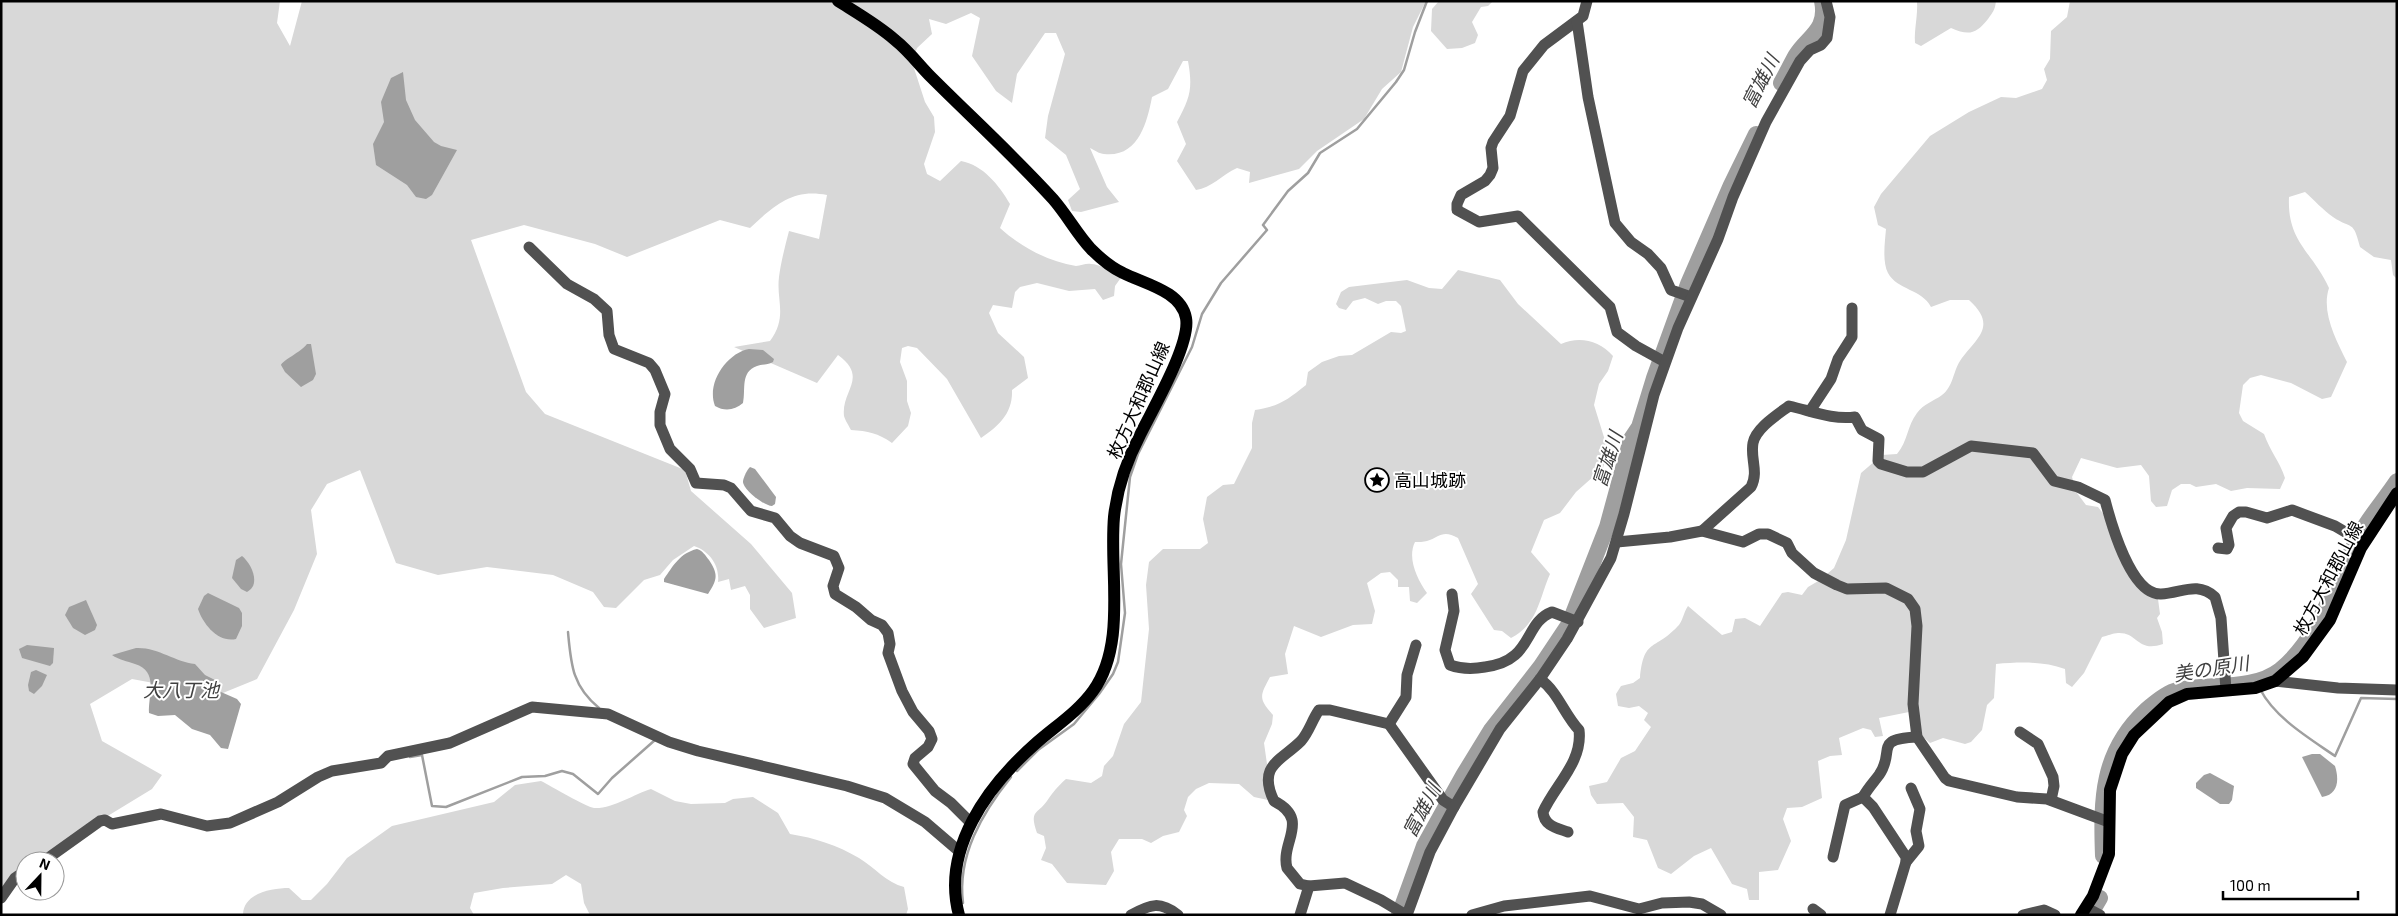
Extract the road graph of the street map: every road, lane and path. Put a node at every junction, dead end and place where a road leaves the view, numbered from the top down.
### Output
1 (838, 1) edge
2 (1587, 1) edge
3 (1826, 1) edge
4 (1577, 21) junction
5 (529, 246) dead end
6 (1685, 295) junction
7 (1852, 308) dead end
8 (1665, 362) junction
9 (1810, 411) junction
10 (2397, 494) edge
11 (1702, 531) junction
12 (1617, 542) junction
13 (2364, 543) junction
14 (2218, 548) dead end
15 (1452, 594) dead end
16 (1578, 622) junction
17 (1416, 645) dead end
18 (1540, 679) junction
19 (2275, 681) junction
20 (2226, 690) junction
21 (2397, 690) edge
22 (1389, 724) junction
23 (2020, 732) dead end
24 (1917, 736) junction
25 (1911, 788) dead end
26 (1863, 797) junction
27 (2051, 800) junction
28 (1454, 807) junction
29 (2109, 822) junction
30 (971, 824) junction
31 (1568, 832) dead end
32 (58, 851) edge
33 (960, 852) junction
34 (1833, 857) dead end
35 (1906, 862) junction
36 (15, 878) edge
37 (1309, 886) junction
38 (1, 898) edge
39 (2084, 911) edge
40 (959, 915) edge
41 (1131, 915) edge
42 (1178, 915) edge
43 (1300, 915) edge
44 (1406, 915) edge
45 (1472, 915) edge
46 (1721, 915) edge
47 (1890, 915) edge
48 (2023, 915) edge
49 (2055, 915) edge
50 (2100, 915) edge

1 - 30 main road, 枚方大和郡山線
2 - 4 street
3 - 6 street
4 - 6 street
4 - 8 street
5 - 30 street
6 - 8 street
7 - 9 street
8 - 12 street
9 - 11 street
9 - 20 street
10 - 13 main road, 枚方大和郡山線
11 - 12 street
11 - 24 street
12 - 16 street
13 - 14 street
13 - 19 main road, 枚方大和郡山線
15 - 16 street
16 - 18 street
17 - 22 street
18 - 28 street
18 - 31 street
19 - 20 main road, 枚方大和郡山線
19 - 21 street
20 - 29 main road, 枚方大和郡山線
22 - 28 street
22 - 37 street
23 - 27 street
24 - 26 street
24 - 27 street
25 - 35 street
26 - 34 street
26 - 35 street
27 - 29 street
28 - 44 street
29 - 39 main road, 枚方大和郡山線
30 - 33 main road, 枚方大和郡山線
32 - 33 street
33 - 40 main road, 枚方大和郡山線
35 - 47 street
36 - 38 street
37 - 43 street
37 - 44 street
39 - 50 street
41 - 42 street
45 - 46 street
48 - 49 street

